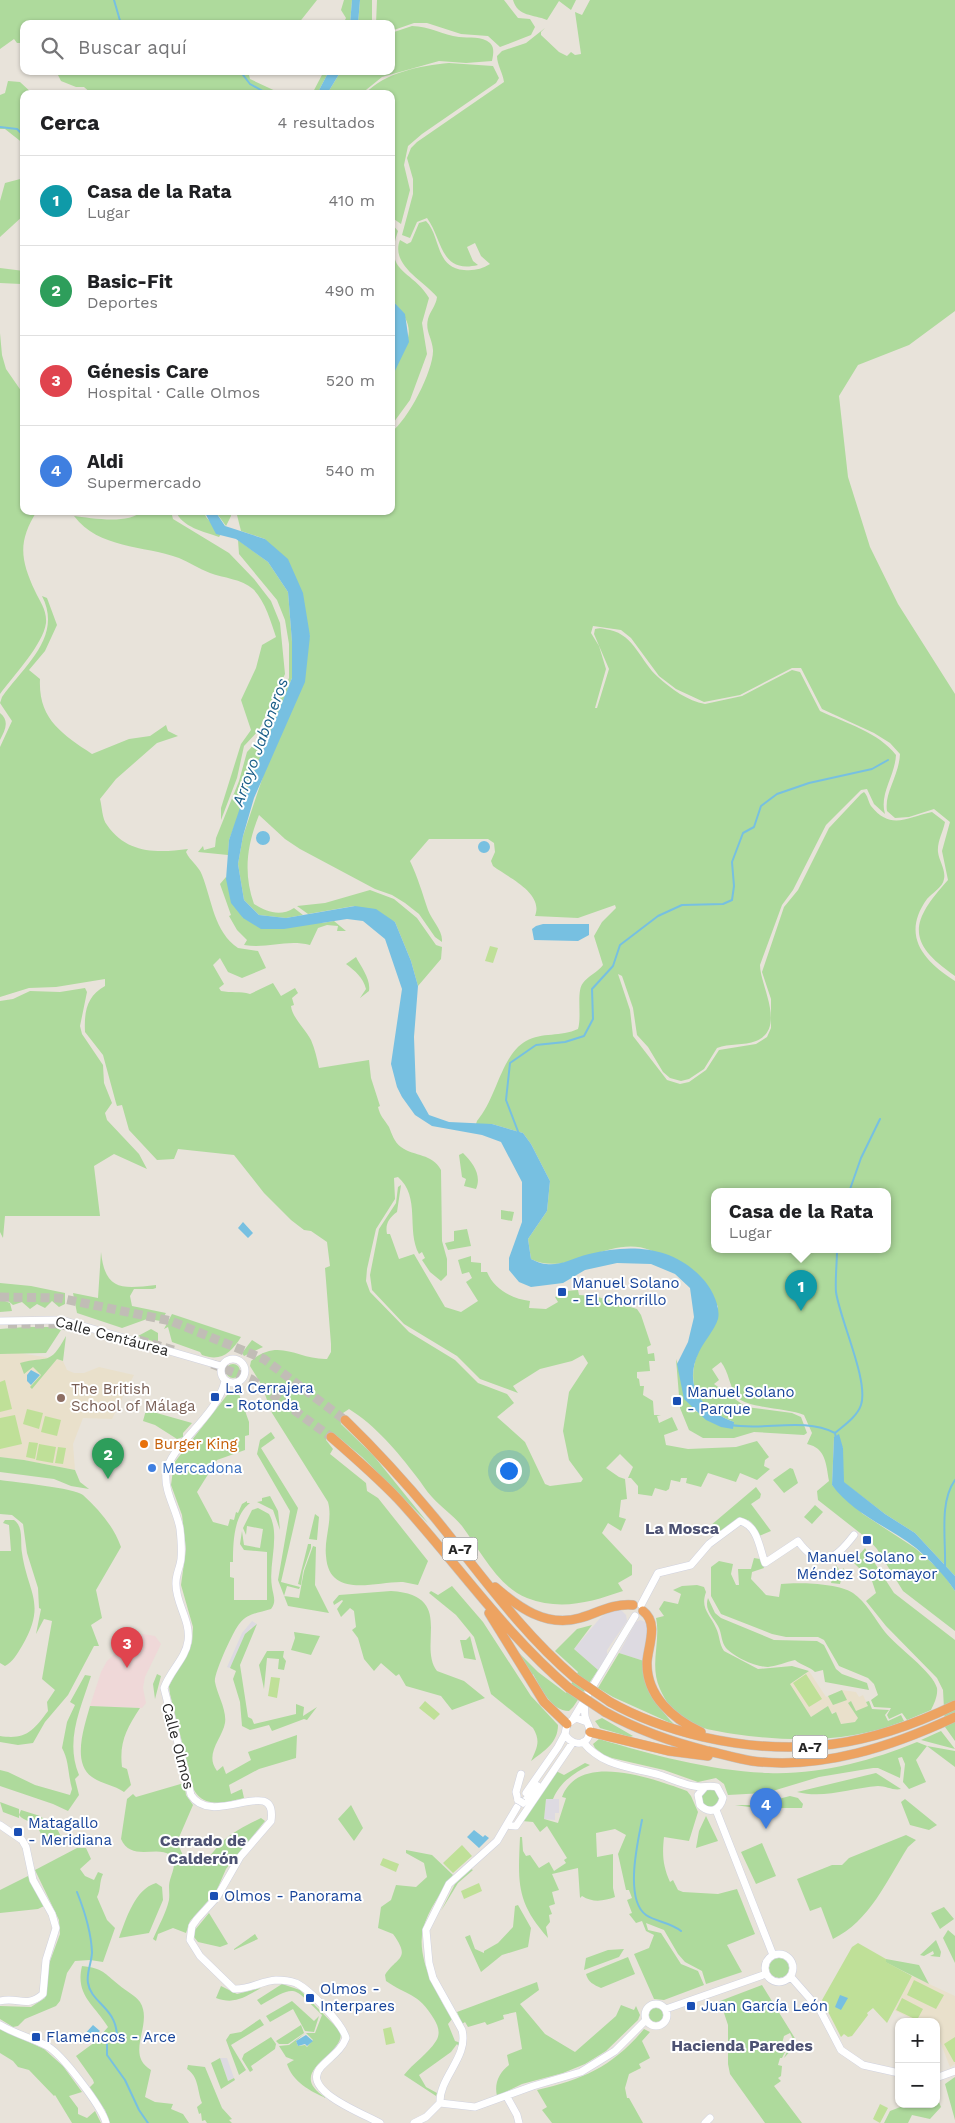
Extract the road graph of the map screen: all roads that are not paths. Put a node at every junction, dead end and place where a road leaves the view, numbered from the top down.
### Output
1 (0, 1320) edge
2 (221, 1366) junction
3 (225, 1381) junction
4 (345, 1420) tunnel mouth
5 (331, 1437) tunnel mouth
6 (854, 1535) dead end
7 (480, 1574) junction
8 (470, 1583) junction
9 (639, 1607) junction
10 (635, 1616) junction
11 (585, 1700) junction
12 (955, 1705) edge
13 (955, 1718) edge
14 (570, 1721) junction
15 (587, 1722) junction
16 (590, 1732) junction
17 (565, 1735) junction
18 (717, 1740) junction
19 (572, 1742) junction
20 (583, 1742) junction
21 (753, 1761) junction
22 (552, 1764) junction
23 (521, 1774) dead end
24 (680, 1782) junction
25 (705, 1787) junction
26 (526, 1793) dead end
27 (698, 1798) junction
28 (519, 1803) junction
29 (716, 1810) junction
30 (0, 1825) edge
31 (507, 1825) junction
32 (773, 1955) junction
33 (766, 1974) junction
34 (791, 1977) junction
35 (0, 2001) edge
36 (666, 2009) junction
37 (646, 2020) junction
38 (0, 2025) edge
39 (955, 2071) edge
40 (895, 2072) edge
41 (940, 2077) edge
42 (507, 2097) junction
43 (440, 2103) junction
44 (106, 2123) edge
45 (380, 2123) edge
46 (414, 2123) edge
47 (519, 2123) edge

1 - 2 street, Calle Centáurea
2 - 3 street
2 - 3 street
3 - 45 street, Calle Olmos
4 - 7 highway, A-7
5 - 8 highway, A-7
6 - 9 street
7 - 9 highway
7 - 18 highway, A-7, bridge
8 - 14 highway
8 - 21 highway, A-7, bridge
9 - 10 street
9 - 10 street
9 - 18 highway
10 - 11 street
11 - 14 street
11 - 15 street
12 - 18 highway, A-7
13 - 21 highway, A-7
14 - 15 street
14 - 17 street
15 - 16 street
16 - 20 street
16 - 21 highway
17 - 19 street
17 - 22 street
17 - 26 street
19 - 20 street
19 - 22 street
19 - 31 street
20 - 24 street
22 - 28 street
23 - 28 street
24 - 25 street
24 - 27 street
25 - 27 street
25 - 29 street
27 - 29 street
28 - 31 street
29 - 32 street
30 - 35 street
31 - 43 street
32 - 33 street
32 - 34 street
33 - 34 street
33 - 36 street
34 - 40 street
36 - 37 street
36 - 37 street
37 - 42 street
38 - 44 street
39 - 41 street
42 - 43 street
42 - 47 street
43 - 46 street

